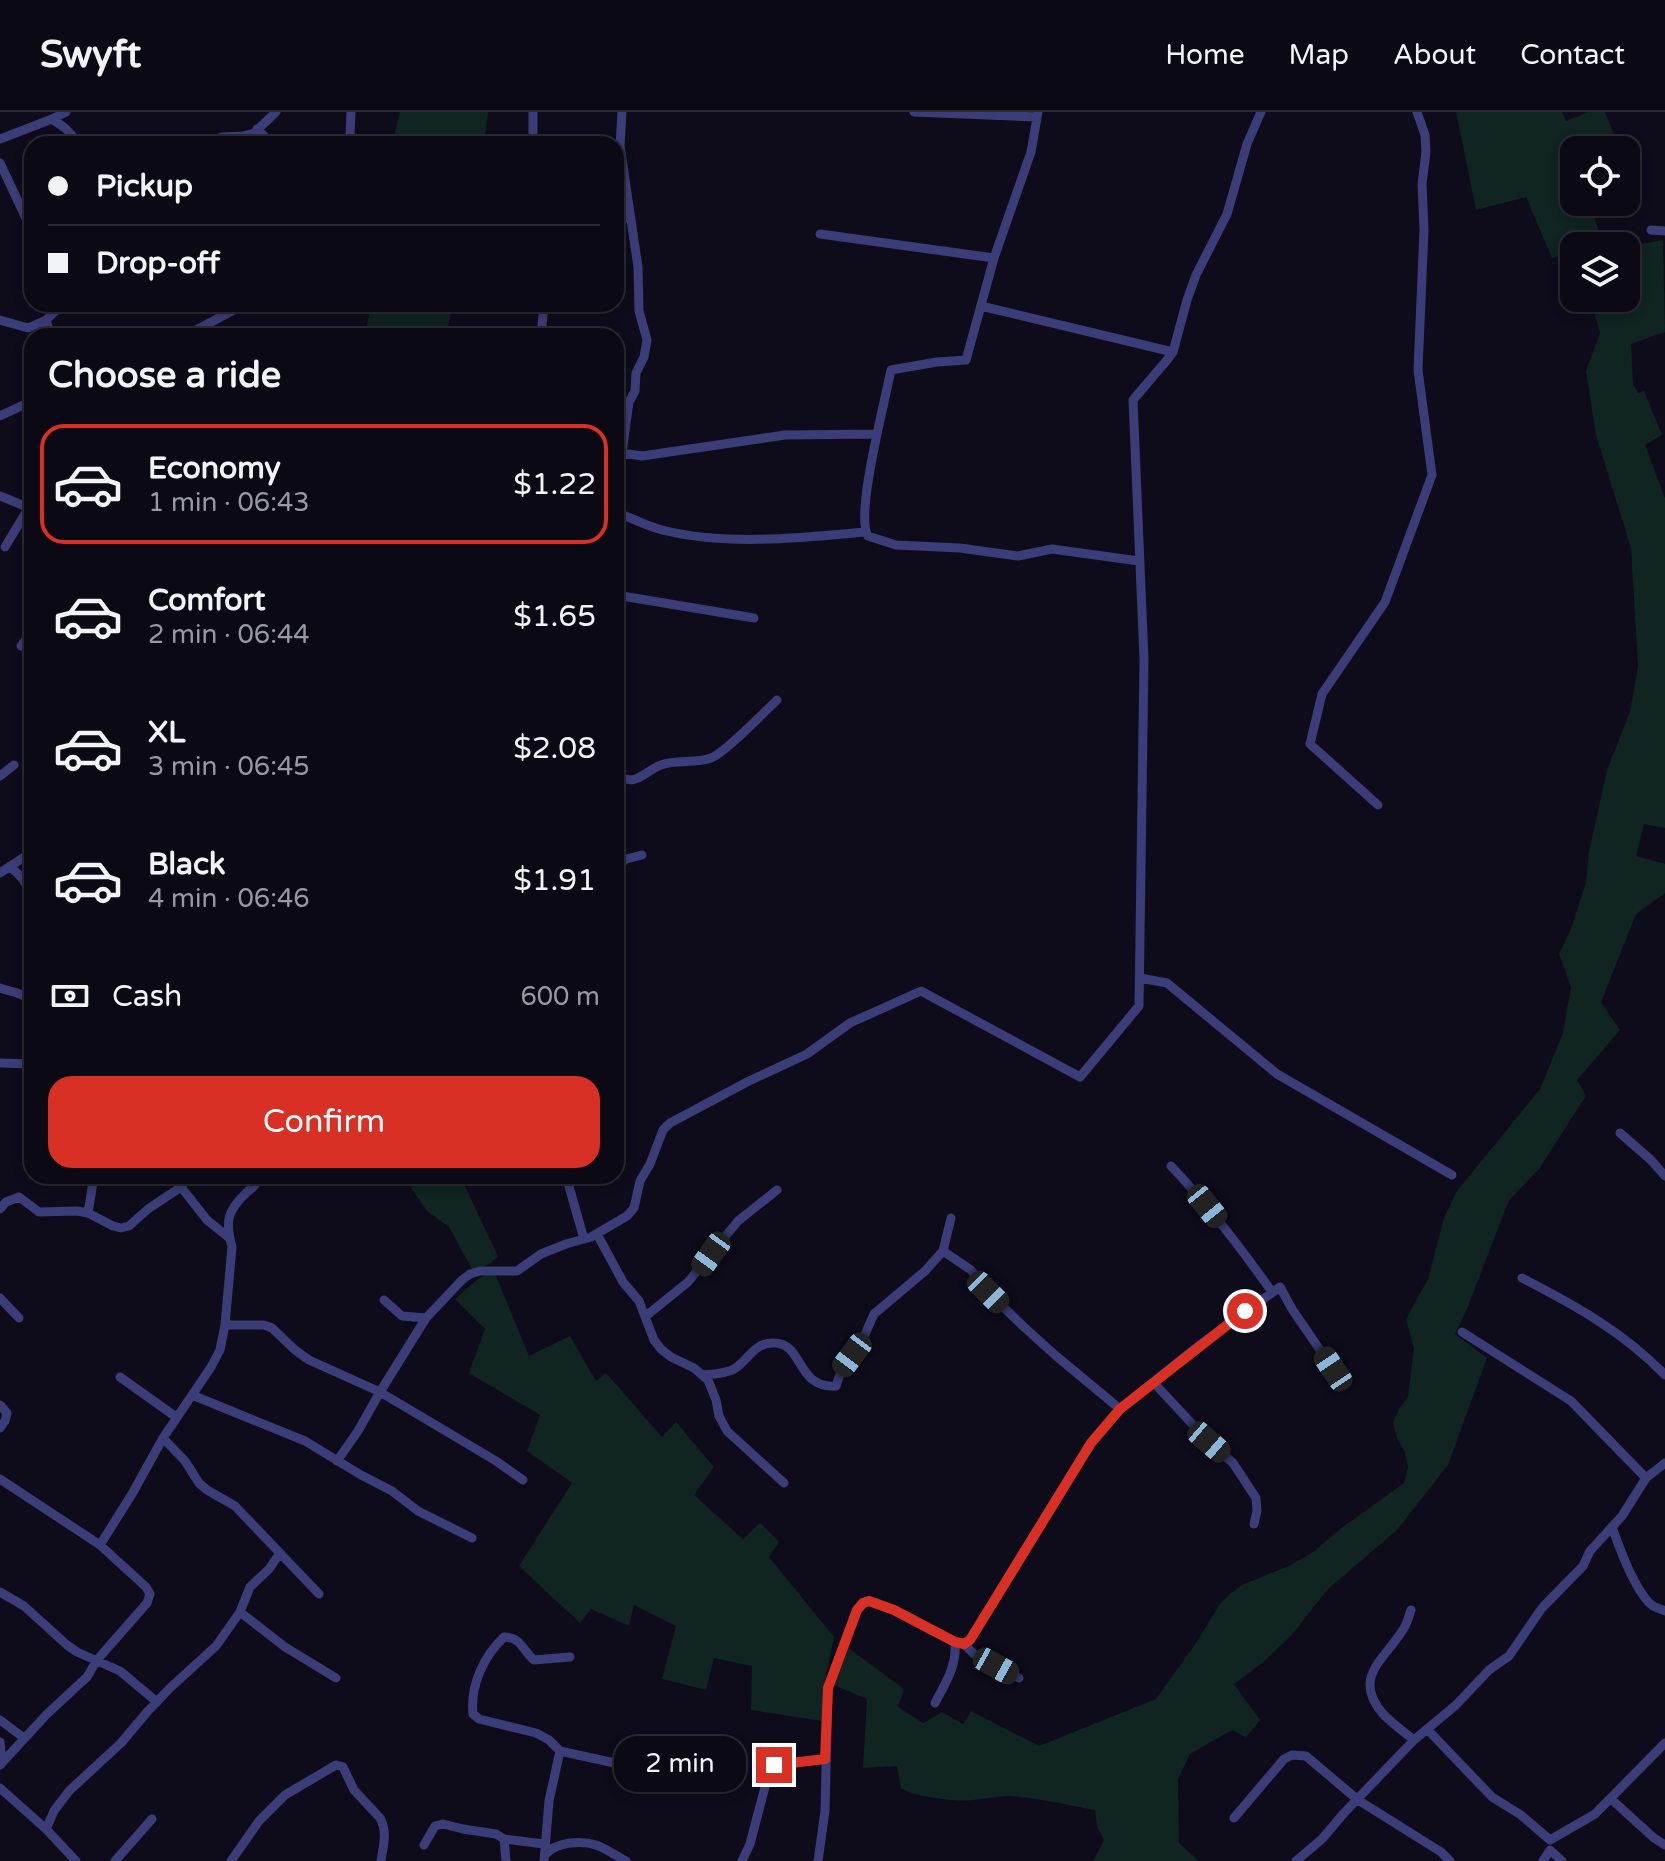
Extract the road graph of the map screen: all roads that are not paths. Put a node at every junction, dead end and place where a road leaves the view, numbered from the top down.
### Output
1 (66, 112) edge
2 (276, 112) edge
3 (351, 112) edge
4 (533, 112) edge
5 (622, 112) edge
6 (914, 112) edge
7 (1261, 112) edge
8 (1417, 112) edge
9 (1037, 114) edge
10 (52, 119) junction
11 (257, 129) junction
12 (72, 136) edge
13 (243, 136) edge
14 (264, 136) edge
15 (350, 136) edge
16 (533, 136) edge
17 (621, 136) edge
18 (0, 139) edge
19 (0, 163) edge
20 (624, 174) edge
21 (24, 214) edge
22 (630, 217) junction
23 (624, 218) edge
24 (1651, 230) dead end
25 (1665, 231) edge
26 (820, 234) dead end
27 (994, 258) junction
28 (981, 306) junction
29 (54, 312) edge
30 (230, 312) edge
31 (0, 320) edge
32 (46, 320) junction
33 (48, 328) edge
34 (200, 328) edge
35 (1173, 352) junction
36 (24, 405) edge
37 (0, 416) edge
38 (877, 434) junction
39 (624, 438) edge
40 (624, 453) edge
41 (0, 496) edge
42 (24, 506) edge
43 (624, 515) edge
44 (24, 518) edge
45 (865, 532) junction
46 (5, 547) dead end
47 (1139, 561) junction
48 (624, 596) edge
49 (754, 618) dead end
50 (24, 642) edge
51 (21, 646) dead end
52 (777, 700) dead end
53 (14, 765) dead end
54 (0, 776) edge
55 (624, 778) edge
56 (1378, 805) dead end
57 (642, 855) dead end
58 (24, 857) edge
59 (624, 861) edge
60 (10, 866) junction
61 (0, 873) edge
62 (24, 881) edge
63 (1140, 978) junction
64 (0, 988) edge
65 (24, 996) edge
66 (0, 1063) edge
67 (24, 1064) edge
68 (1620, 1133) dead end
69 (1171, 1166) dead end
70 (1452, 1175) dead end
71 (1665, 1176) edge
72 (93, 1184) edge
73 (183, 1184) edge
74 (257, 1184) edge
75 (568, 1184) edge
76 (181, 1187) junction
77 (777, 1190) dead end
78 (0, 1209) edge
79 (88, 1213) junction
80 (951, 1218) dead end
81 (597, 1234) junction
82 (228, 1237) junction
83 (584, 1239) junction
84 (943, 1251) junction
85 (1522, 1278) dead end
86 (1272, 1292) junction
87 (0, 1298) edge
88 (384, 1300) dead end
89 (646, 1316) junction
90 (19, 1318) dead end
91 (426, 1318) junction
92 (225, 1325) junction
93 (1462, 1332) dead end
94 (1333, 1369) dead end
95 (703, 1375) junction
96 (1665, 1375) edge
97 (120, 1377) dead end
98 (1154, 1383) junction
99 (380, 1392) junction
100 (192, 1395) junction
101 (0, 1405) edge
102 (1120, 1409) junction
103 (176, 1417) junction
104 (0, 1428) edge
105 (163, 1438) junction
106 (337, 1461) junction
107 (1665, 1463) edge
108 (1646, 1478) junction
109 (0, 1479) edge
110 (523, 1480) dead end
111 (784, 1483) dead end
112 (1254, 1524) dead end
113 (1612, 1527) junction
114 (472, 1538) dead end
115 (100, 1545) junction
116 (280, 1553) junction
117 (0, 1592) edge
118 (319, 1594) dead end
119 (1411, 1610) dead end
120 (1665, 1611) edge
121 (240, 1612) junction
122 (959, 1643) junction
123 (570, 1657) dead end
124 (97, 1660) junction
125 (336, 1678) dead end
126 (1019, 1678) dead end
127 (157, 1702) junction
128 (935, 1703) dead end
129 (0, 1720) edge
130 (1427, 1729) junction
131 (24, 1738) junction
132 (1414, 1740) junction
133 (0, 1742) edge
134 (1665, 1743) edge
135 (560, 1751) junction
136 (825, 1759) junction
137 (680, 1761) dead end
138 (1, 1764) edge
139 (0, 1788) edge
140 (1611, 1799) junction
141 (1358, 1800) junction
142 (1234, 1818) dead end
143 (152, 1819) dead end
144 (46, 1829) junction
145 (504, 1839) junction
146 (424, 1845) dead end
147 (1665, 1845) edge
148 (544, 1853) edge
149 (76, 1861) edge
150 (115, 1861) edge
151 (231, 1861) edge
152 (381, 1861) edge
153 (506, 1861) edge
154 (626, 1861) edge
155 (742, 1861) edge
156 (818, 1861) edge
157 (1296, 1861) edge
158 (1450, 1861) edge
159 (1543, 1861) edge
160 (1562, 1861) edge

1 - 10 street
2 - 11 street
3 - 15 street
4 - 16 street
5 - 17 street
6 - 9 street
7 - 35 street
8 - 56 street
9 - 27 street
10 - 12 street
10 - 18 street
11 - 13 street
11 - 14 street
19 - 21 street
20 - 22 street
22 - 23 street
22 - 39 street
24 - 25 street
26 - 27 street
27 - 28 street
28 - 35 street
28 - 38 street
29 - 32 street
30 - 34 street
31 - 32 street
32 - 33 street
35 - 47 street
36 - 37 street
38 - 40 street
38 - 45 street
41 - 42 street
43 - 45 street
44 - 46 street
45 - 47 street
47 - 63 street
48 - 49 street
50 - 51 street
52 - 55 street
53 - 54 street
57 - 59 street
58 - 60 street
60 - 61 street
60 - 62 street
63 - 70 street
63 - 81 street
64 - 65 street
66 - 67 street
68 - 71 street
69 - 86 street
72 - 79 street
73 - 76 street
74 - 82 street
75 - 83 street
76 - 79 street
76 - 82 street
77 - 89 street
78 - 79 street
80 - 84 street
81 - 83 street
81 - 89 street
82 - 92 street
83 - 91 street
84 - 95 street
84 - 102 street
85 - 96 street
86 - 94 street
86 - 98 street
87 - 90 street
88 - 91 street
89 - 95 street
91 - 99 street
92 - 99 street
92 - 100 street
93 - 108 street
95 - 111 street
97 - 103 street
98 - 102 street
98 - 112 street
99 - 106 street
99 - 110 street
100 - 103 street
100 - 106 street
101 - 104 street
102 - 122 street
103 - 105 street
105 - 115 street
105 - 116 street
106 - 114 street
107 - 108 street
108 - 113 street
109 - 115 street
113 - 120 street
113 - 130 street
115 - 124 street
116 - 118 street
116 - 121 street
117 - 124 street
119 - 132 street
121 - 125 street
121 - 127 street
122 - 126 street
122 - 128 street
122 - 136 street
123 - 135 street
124 - 127 street
124 - 131 street
127 - 144 street
129 - 131 street
130 - 132 street
130 - 140 street
131 - 138 street
132 - 141 street
133 - 138 street
134 - 140 street
135 - 137 street
135 - 148 street
136 - 155 street
136 - 156 street
139 - 144 street
140 - 147 street
141 - 142 street
141 - 157 street
141 - 158 street
143 - 150 street
144 - 149 street
145 - 146 street
145 - 148 street
145 - 153 street
148 - 154 street
151 - 152 street
159 - 160 street

